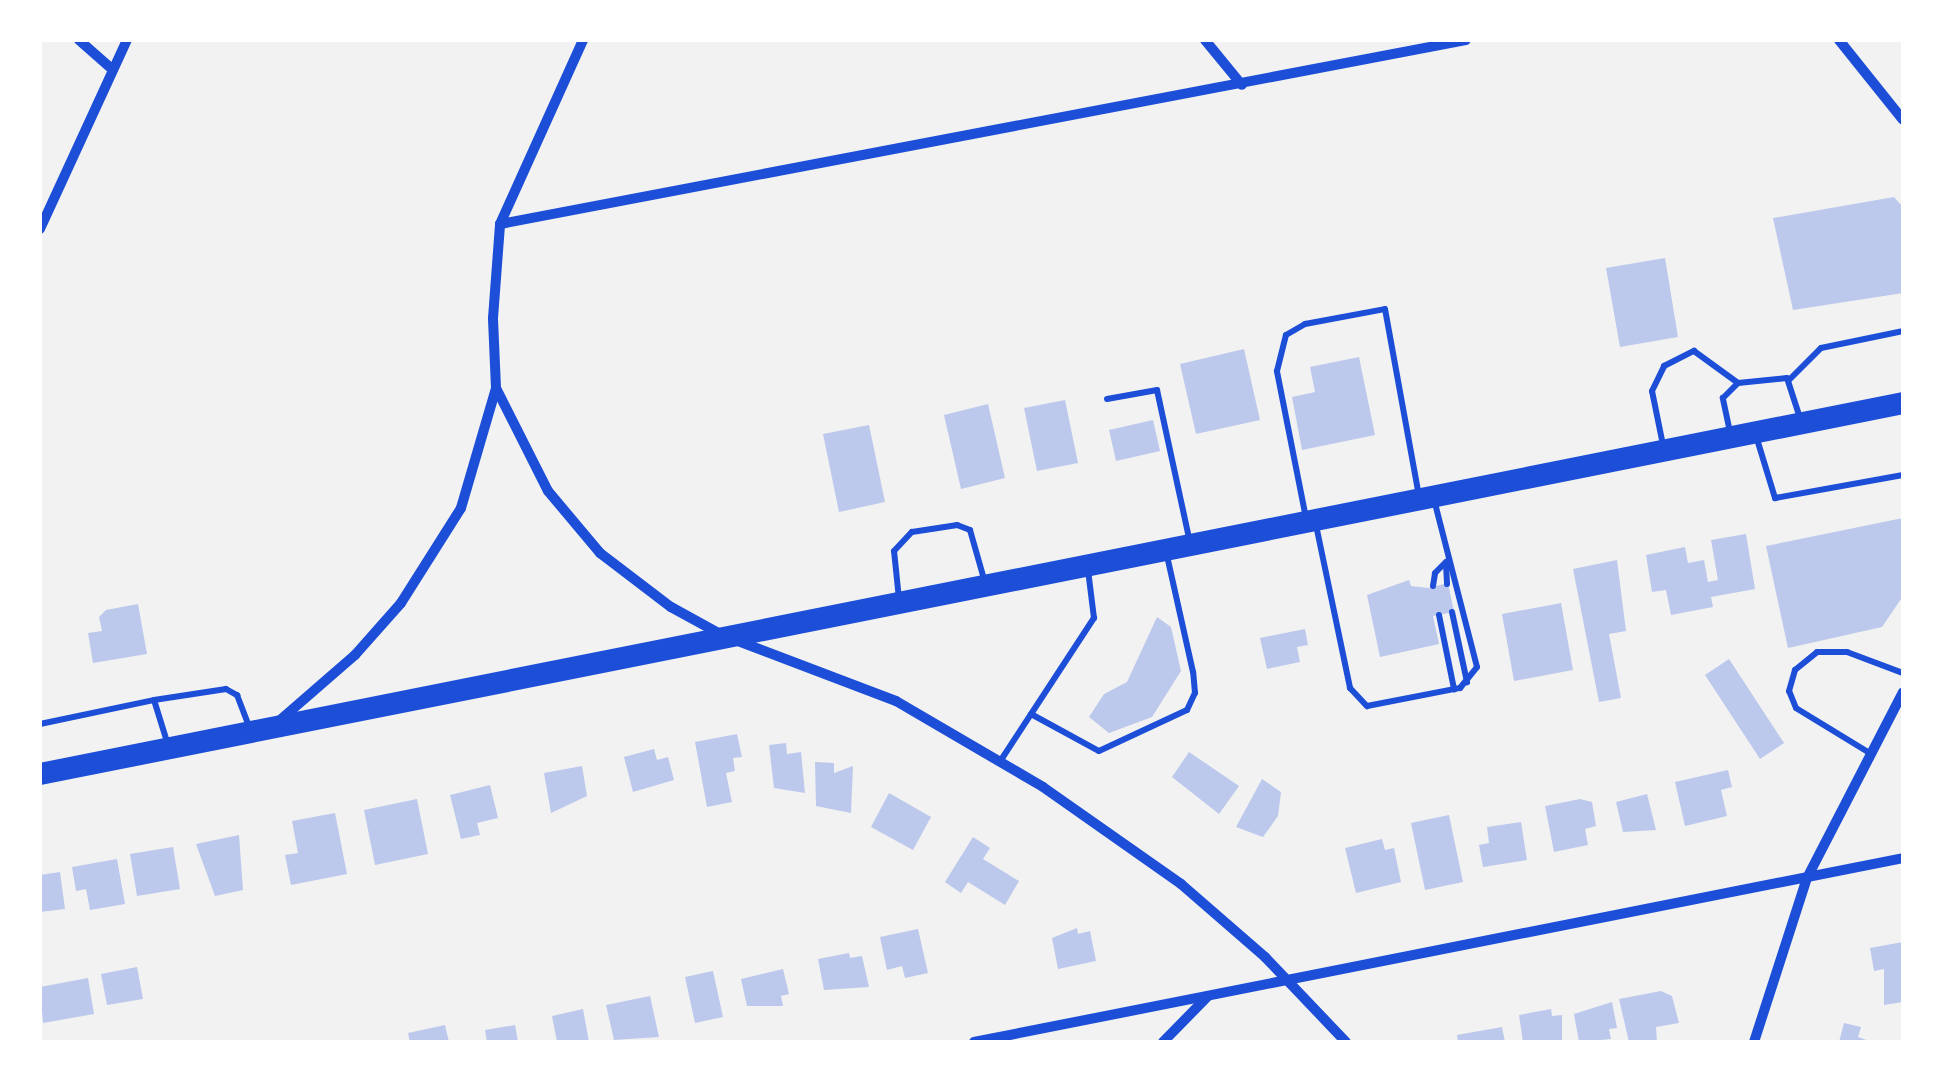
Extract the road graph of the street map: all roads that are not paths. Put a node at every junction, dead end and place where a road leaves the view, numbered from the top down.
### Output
1 (79, 40) edge
2 (127, 40) edge
3 (583, 40) edge
4 (1205, 40) edge
5 (1466, 40) edge
6 (1839, 40) edge
7 (113, 70) junction
8 (1242, 85) junction
9 (1903, 120) edge
10 (500, 224) junction
11 (40, 229) edge
12 (1903, 331) edge
13 (1789, 380) junction
14 (1738, 383) junction
15 (496, 388) junction
16 (1107, 399) dead end
17 (1903, 403) edge
18 (1800, 423) junction
19 (1756, 433) junction
20 (1731, 438) junction
21 (1664, 452) junction
22 (1903, 475) edge
23 (1427, 497) junction
24 (1311, 520) junction
25 (1190, 543) junction
26 (1165, 548) junction
27 (1446, 562) junction
28 (1087, 564) junction
29 (985, 584) junction
30 (1446, 584) dead end
31 (1433, 586) dead end
32 (899, 601) junction
33 (1452, 612) dead end
34 (1439, 615) dead end
35 (723, 635) junction
36 (1903, 673) edge
37 (1468, 684) junction
38 (1454, 689) junction
39 (1903, 692) edge
40 (154, 700) junction
41 (1032, 714) junction
42 (40, 724) edge
43 (258, 735) junction
44 (170, 751) junction
45 (1868, 752) junction
46 (1002, 760) junction
47 (40, 774) edge
48 (1903, 858) edge
49 (1807, 878) junction
50 (1291, 982) junction
51 (1209, 995) junction
52 (974, 1042) edge
53 (1163, 1042) edge
54 (1346, 1042) edge
55 (1754, 1042) edge

1 - 7 street
2 - 7 street
3 - 10 street
4 - 8 street
5 - 8 street
6 - 9 street
7 - 11 street
8 - 10 street
10 - 15 street
12 - 13 lane
13 - 14 lane
13 - 18 lane
14 - 20 lane
14 - 21 lane
15 - 35 street
15 - 43 street
16 - 25 lane
17 - 18 main road
18 - 19 main road
19 - 20 main road
19 - 22 lane
20 - 21 main road
21 - 23 main road
23 - 24 main road
23 - 24 lane
23 - 27 lane
24 - 25 main road
24 - 38 lane
25 - 26 main road
26 - 28 main road
26 - 41 lane
27 - 30 lane
27 - 31 lane
27 - 37 lane
28 - 29 main road
28 - 41 lane
29 - 32 main road
29 - 32 lane
32 - 35 main road
33 - 37 lane
34 - 38 lane
35 - 43 main road
35 - 46 street
36 - 45 lane
37 - 38 lane
39 - 45 street
40 - 42 lane
40 - 43 lane
40 - 44 lane
41 - 46 lane
43 - 44 main road
44 - 47 main road
45 - 49 street
46 - 50 street
48 - 49 street
49 - 50 street
49 - 55 street
50 - 51 street
50 - 54 street
51 - 52 street
51 - 53 street

